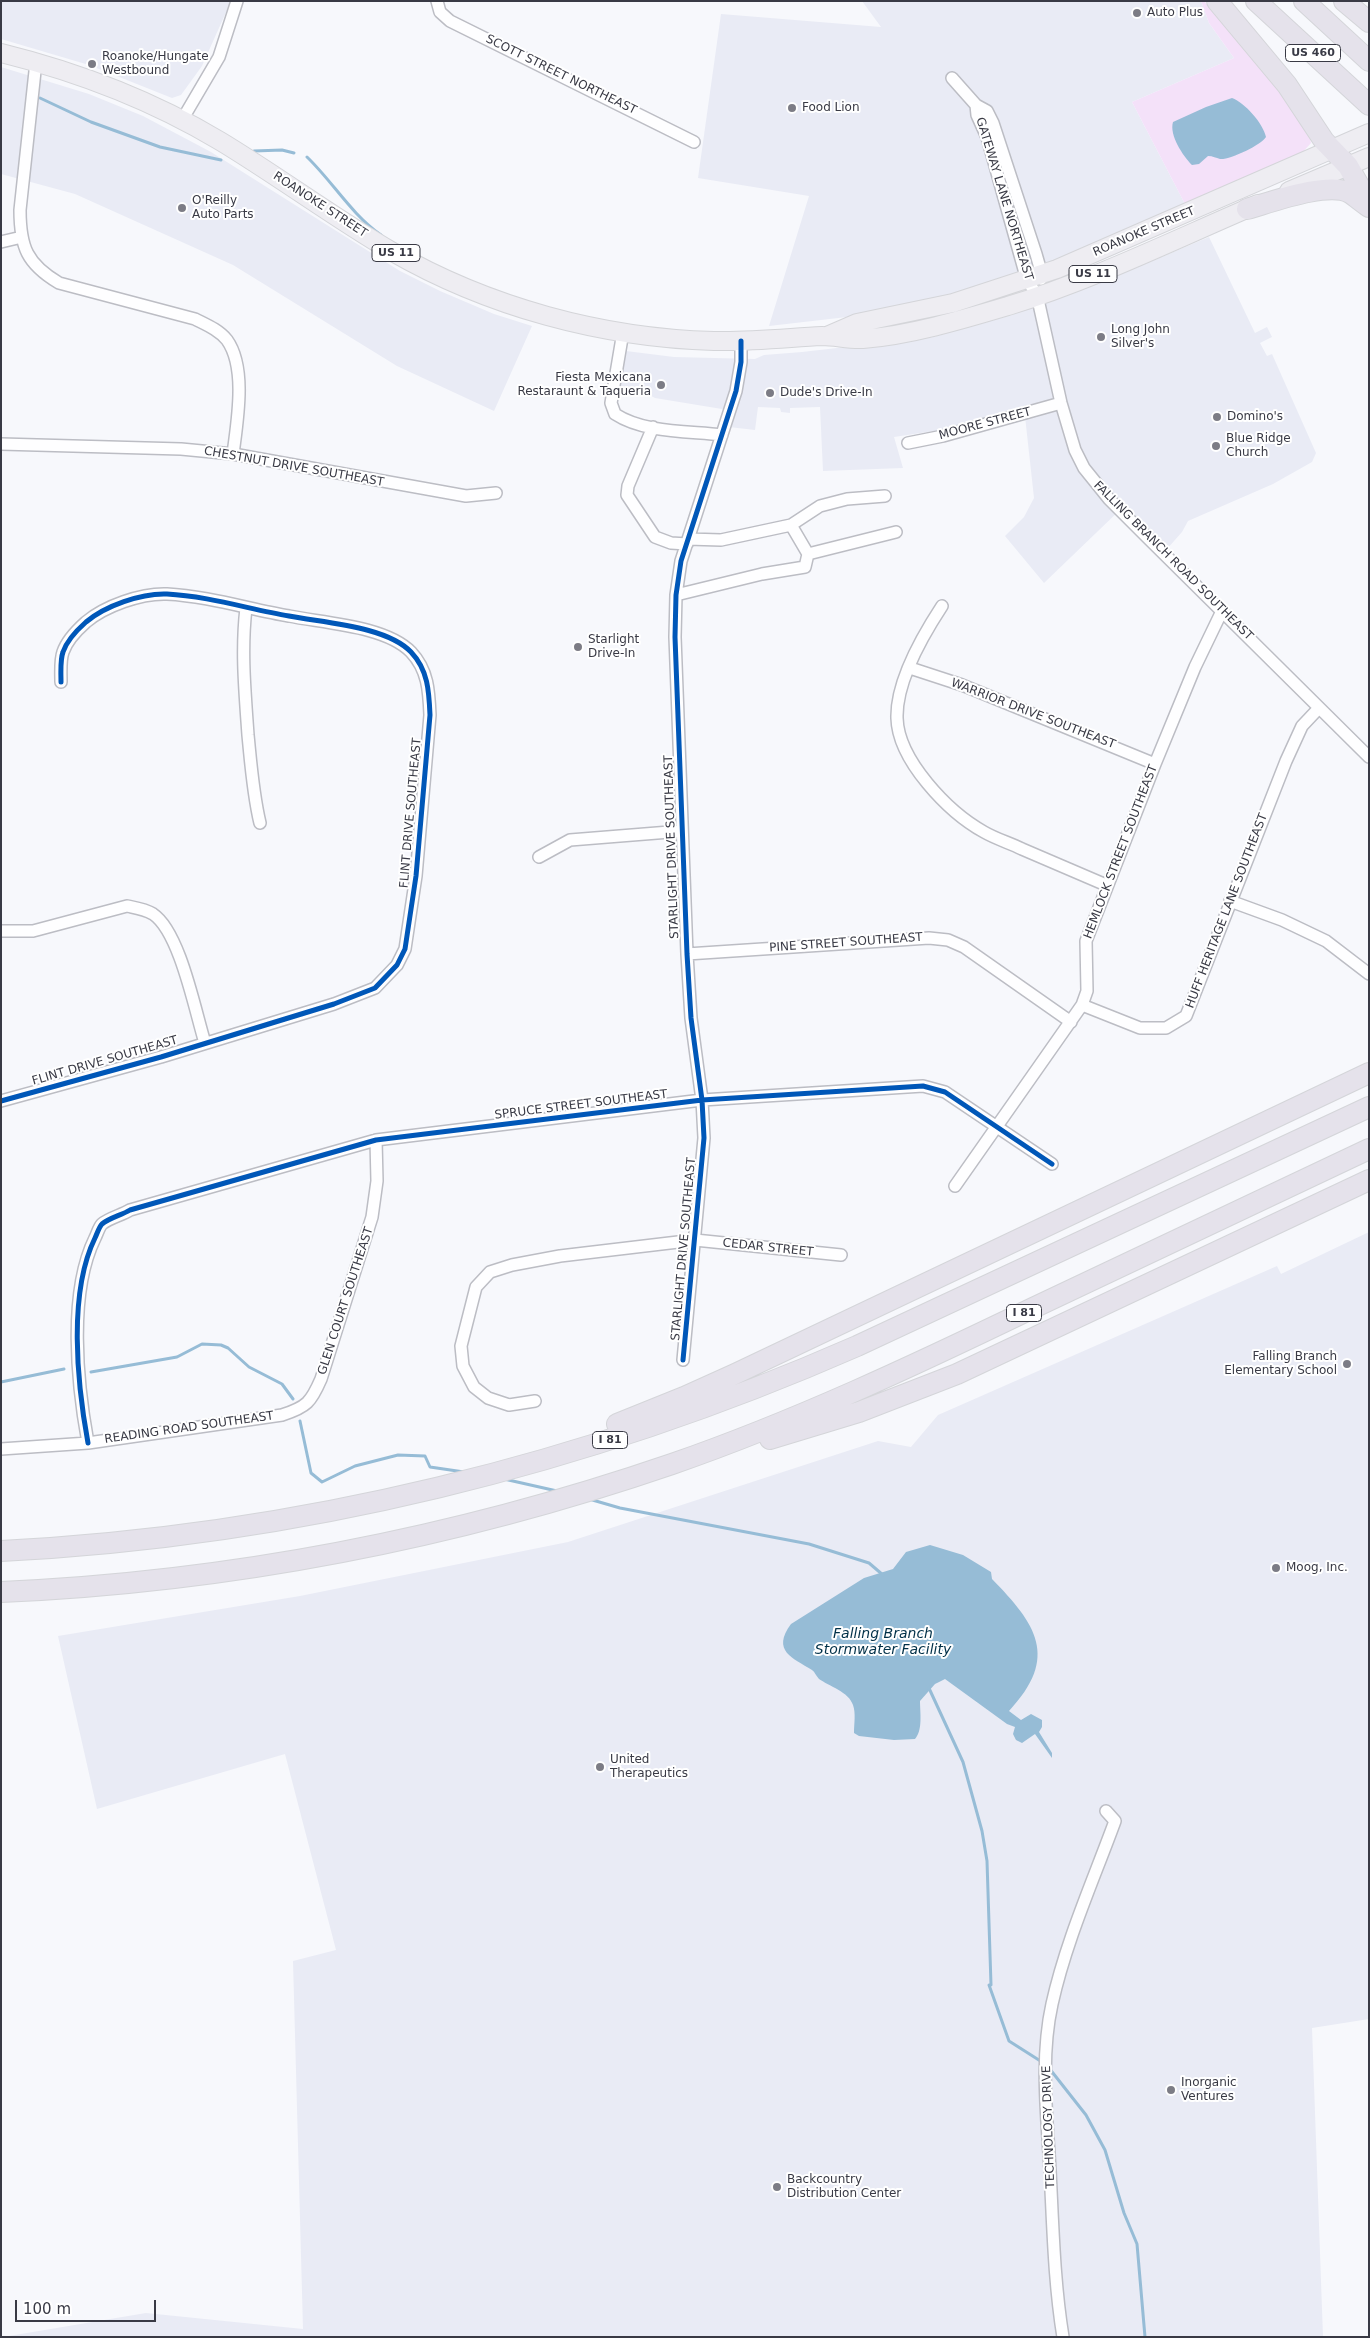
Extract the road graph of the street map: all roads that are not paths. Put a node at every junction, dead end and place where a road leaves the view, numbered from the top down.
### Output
1 (237, 1) edge
2 (437, 1) edge
3 (1217, 1) edge
4 (1256, 1) edge
5 (1304, 1) edge
6 (1344, 1) edge
7 (1369, 22) edge
8 (1, 53) edge
9 (1369, 61) edge
10 (36, 62) junction
11 (952, 78) dead end
12 (976, 104) junction
13 (1369, 105) edge
14 (182, 120) junction
15 (1369, 133) edge
16 (694, 142) dead end
17 (1332, 150) junction
18 (1369, 157) edge
19 (1348, 166) junction
20 (1369, 203) edge
21 (1369, 207) edge
22 (1247, 209) junction
23 (22, 237) junction
24 (1, 242) edge
25 (1034, 277) junction
26 (1037, 295) junction
27 (623, 332) junction
28 (826, 336) junction
29 (741, 341) junction
30 (1061, 403) junction
31 (654, 427) junction
32 (722, 435) junction
33 (908, 443) dead end
34 (1, 444) edge
35 (234, 454) junction
36 (496, 493) dead end
37 (885, 496) dead end
38 (791, 525) junction
39 (896, 532) dead end
40 (687, 542) junction
41 (808, 554) junction
42 (676, 595) junction
43 (942, 606) dead end
44 (246, 608) junction
45 (1222, 611) junction
46 (910, 668) junction
47 (61, 682) dead end
48 (1319, 708) junction
49 (1369, 757) edge
50 (1155, 764) junction
51 (260, 822) dead end
52 (682, 831) junction
53 (540, 857) dead end
54 (1106, 885) junction
55 (1230, 901) junction
56 (1, 931) edge
57 (687, 954) junction
58 (1369, 974) edge
59 (1082, 1005) junction
60 (1071, 1022) junction
61 (205, 1043) junction
62 (1368, 1073) edge
63 (702, 1100) junction
64 (1, 1101) edge
65 (1369, 1107) edge
66 (997, 1128) junction
67 (376, 1140) junction
68 (1369, 1149) edge
69 (1052, 1164) dead end
70 (1369, 1180) edge
71 (954, 1186) dead end
72 (695, 1240) junction
73 (841, 1255) dead end
74 (683, 1360) dead end
75 (312, 1400) joint
76 (535, 1401) dead end
77 (88, 1443) junction
78 (1, 1449) edge
79 (674, 1463) junction
80 (271, 1522) junction
81 (1, 1551) edge
82 (1, 1592) edge
83 (1106, 1812) dead end
84 (1063, 2337) edge

1 - 14 street
2 - 16 street, SCOTT STREET NORTHEAST
3 - 17 highway
4 - 13 highway, US 460
5 - 9 highway, US 460
6 - 7 highway
8 - 10 main road, ROANOKE STREET / US 11
10 - 14 main road, ROANOKE STREET / US 11
10 - 23 street
11 - 12 street, GATEWAY LANE NORTHEAST
12 - 25 street, GATEWAY LANE NORTHEAST
12 - 25 street, GATEWAY LANE NORTHEAST
14 - 27 main road, ROANOKE STREET / US 11
15 - 17 main road, ROANOKE STREET / US 11
17 - 19 highway
17 - 25 main road, ROANOKE STREET / US 11
18 - 19 main road, ROANOKE STREET / US 11
19 - 20 highway
19 - 22 main road, ROANOKE STREET / US 11
21 - 22 highway
22 - 26 main road, ROANOKE STREET / US 11
23 - 24 street
23 - 35 street
25 - 26 street, GATEWAY LANE NORTHEAST
25 - 28 main road, ROANOKE STREET / US 11
26 - 28 main road, ROANOKE STREET / US 11
26 - 30 street, FALLING BRANCH ROAD SOUTHEAST
27 - 29 main road, ROANOKE STREET / US 11
27 - 31 street
28 - 29 main road, ROANOKE STREET / US 11
29 - 32 street, STARLIGHT DRIVE SOUTHEAST
30 - 33 street, MOORE STREET
30 - 45 street, FALLING BRANCH ROAD SOUTHEAST
31 - 32 street
31 - 40 street
32 - 40 street, STARLIGHT DRIVE SOUTHEAST
34 - 35 street, CHESTNUT DRIVE SOUTHEAST
35 - 36 street, CHESTNUT DRIVE SOUTHEAST
37 - 38 street
38 - 40 street
38 - 41 street
39 - 41 street
40 - 42 street, STARLIGHT DRIVE SOUTHEAST
41 - 42 street
42 - 52 street, STARLIGHT DRIVE SOUTHEAST
43 - 46 street
44 - 47 street, FLINT DRIVE SOUTHEAST
44 - 51 street
44 - 61 street, FLINT DRIVE SOUTHEAST
45 - 48 street, FALLING BRANCH ROAD SOUTHEAST
45 - 50 street, HEMLOCK STREET SOUTHEAST
46 - 50 street, WARRIOR DRIVE SOUTHEAST
46 - 54 street
48 - 49 street, FALLING BRANCH ROAD SOUTHEAST
48 - 55 street, HUFF HERITAGE LANE SOUTHEAST
50 - 54 street, HEMLOCK STREET SOUTHEAST
52 - 53 street
52 - 57 street, STARLIGHT DRIVE SOUTHEAST
54 - 59 street, HEMLOCK STREET SOUTHEAST
55 - 58 street
55 - 59 street, HUFF HERITAGE LANE SOUTHEAST
56 - 61 street
57 - 60 street, PINE STREET SOUTHEAST
57 - 63 street, STARLIGHT DRIVE SOUTHEAST
59 - 60 street, HEMLOCK STREET SOUTHEAST
60 - 66 street, HEMLOCK STREET SOUTHEAST
61 - 64 street, FLINT DRIVE SOUTHEAST
62 - 80 highway
63 - 66 street, SPRUCE STREET SOUTHEAST
63 - 67 street, SPRUCE STREET SOUTHEAST
63 - 72 street, STARLIGHT DRIVE SOUTHEAST
65 - 80 highway, I 81
66 - 69 street, SPRUCE STREET SOUTHEAST
66 - 71 street, HEMLOCK STREET SOUTHEAST
67 - 75 street, GLEN COURT SOUTHEAST
67 - 77 street, SPRUCE STREET SOUTHEAST
68 - 79 highway, I 81
70 - 79 highway
72 - 73 street, CEDAR STREET
72 - 74 street, STARLIGHT DRIVE SOUTHEAST
72 - 76 street, CEDAR STREET
75 - 77 street, READING ROAD SOUTHEAST
77 - 78 street, READING ROAD SOUTHEAST
79 - 82 highway, I 81
80 - 81 highway, I 81
83 - 84 street, TECHNOLOGY DRIVE

